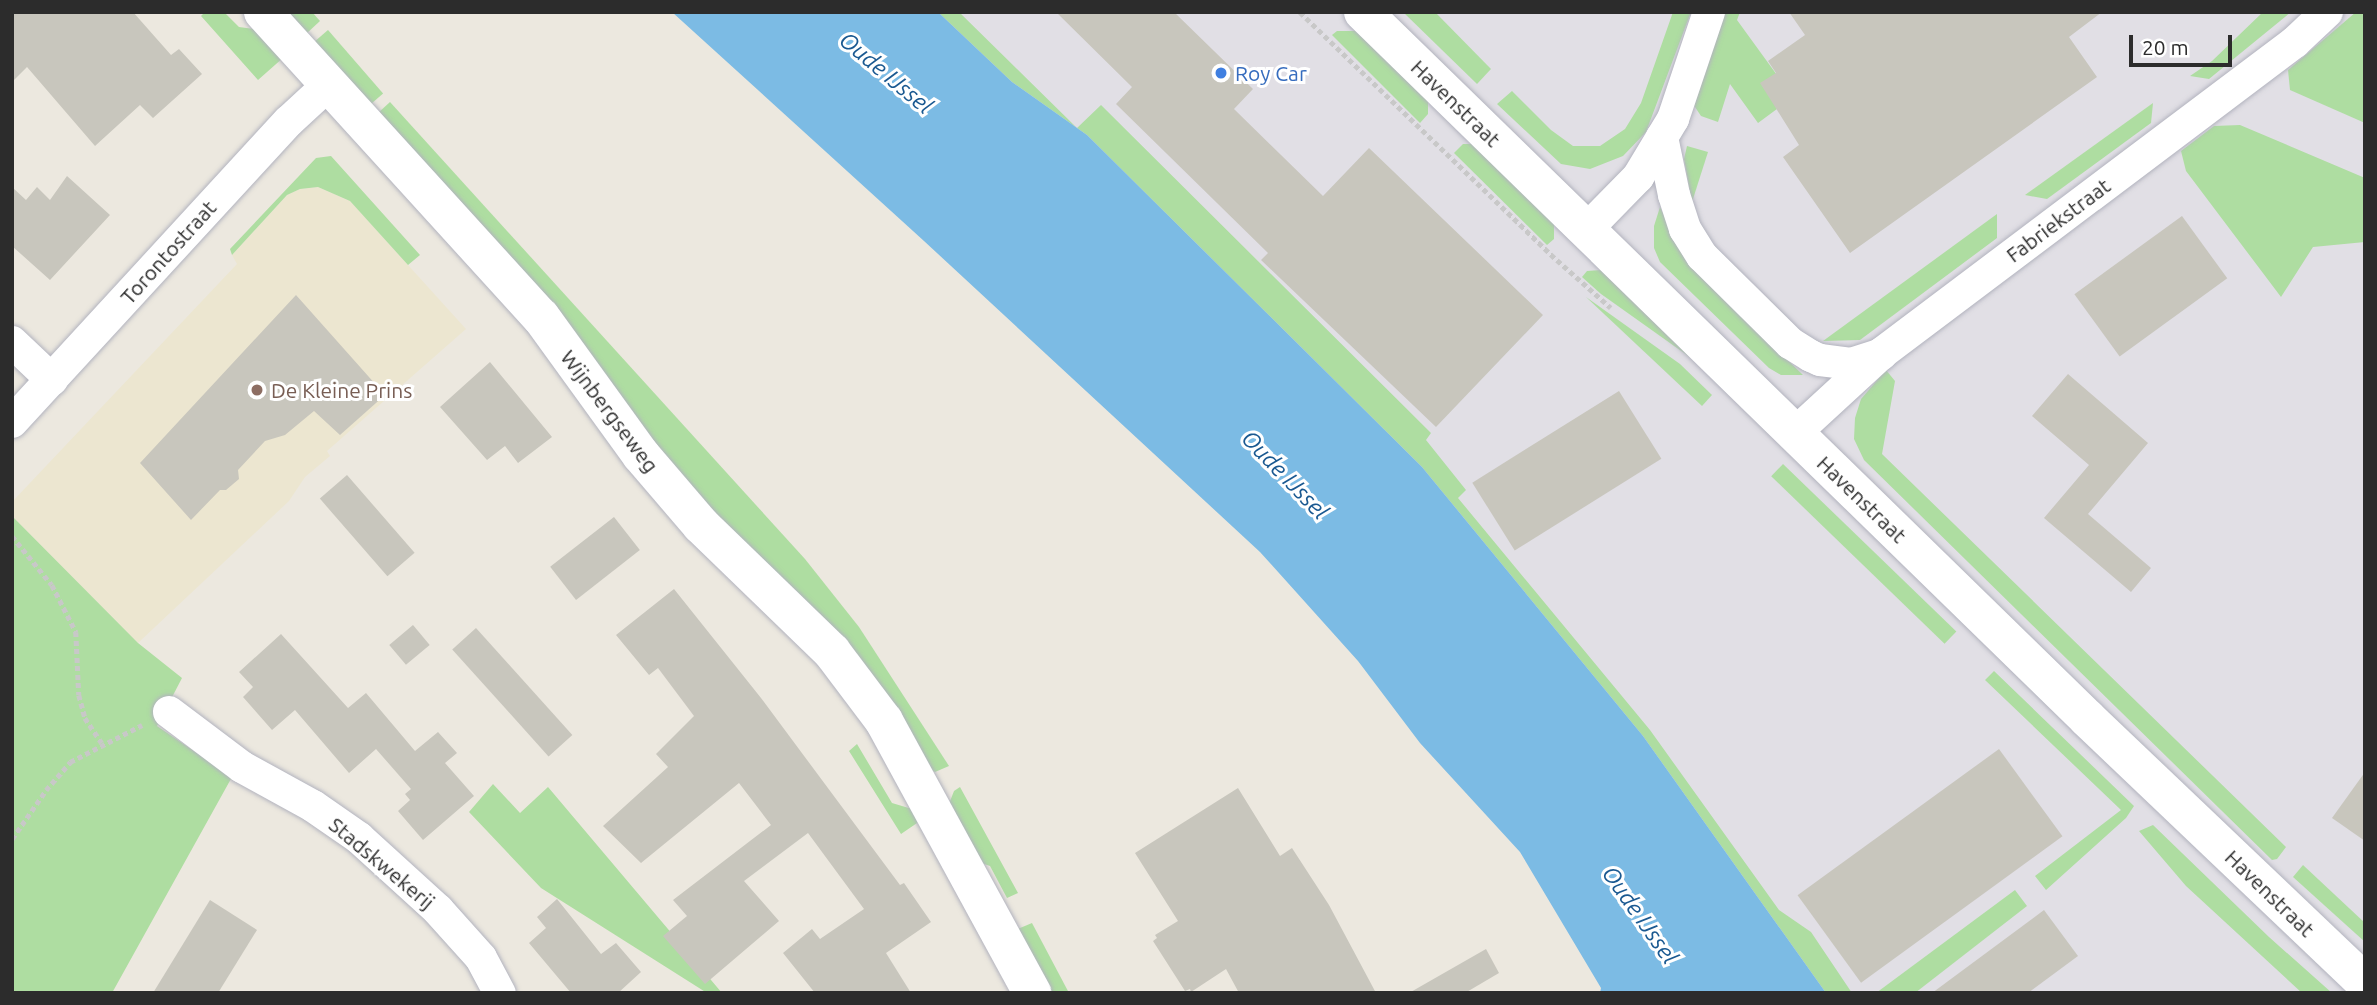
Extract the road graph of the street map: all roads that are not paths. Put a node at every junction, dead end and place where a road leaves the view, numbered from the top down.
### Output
1 (263, 12) edge
2 (1363, 12) edge
3 (1709, 12) edge
4 (2328, 12) edge
5 (328, 85) junction
6 (1662, 136) junction
7 (1587, 229) junction
8 (12, 342) edge
9 (1882, 353) junction
10 (52, 380) junction
11 (12, 422) edge
12 (1794, 434) junction
13 (169, 712) road end
14 (2365, 983) edge
15 (500, 993) edge
16 (1032, 993) edge

1 - 5 street, Wijnbergseweg
2 - 7 street, Havenstraat
3 - 6 street
4 - 9 street, Fabriekstraat
5 - 10 street, Torontostraat
5 - 16 street, Wijnbergseweg
6 - 7 street
6 - 9 street
7 - 12 street, Havenstraat
8 - 10 street
9 - 12 street, Fabriekstraat
10 - 11 street, Torontostraat
12 - 14 street, Havenstraat
13 - 15 street, Stadskwekerij

